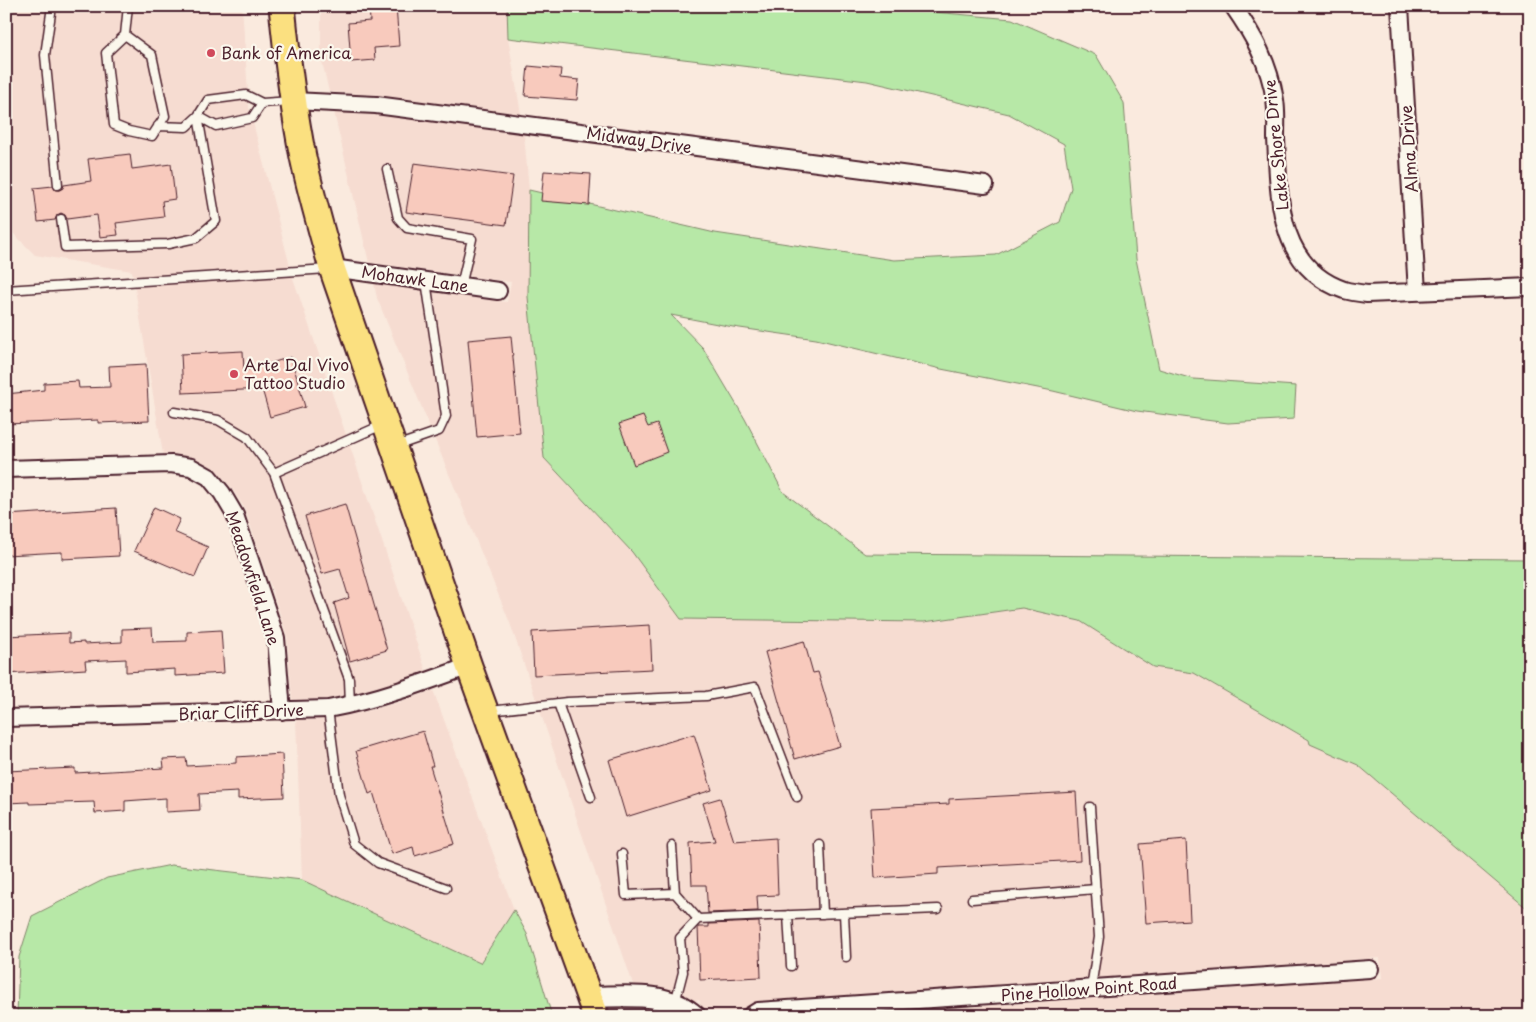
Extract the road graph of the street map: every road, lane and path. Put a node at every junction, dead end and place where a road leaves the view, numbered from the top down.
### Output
1 (52, 6) edge
2 (128, 6) edge
3 (282, 6) edge
4 (1234, 6) edge
5 (1400, 6) edge
6 (125, 35) junction
7 (293, 101) junction
8 (262, 103) junction
9 (198, 116) junction
10 (158, 126) junction
11 (387, 169) dead end
12 (58, 185) dead end
13 (985, 185) dead end
14 (62, 219) dead end
15 (332, 268) junction
16 (426, 281) junction
17 (461, 286) junction
18 (1530, 287) edge
19 (6, 290) edge
20 (498, 291) dead end
21 (1418, 292) junction
22 (174, 412) dead end
23 (386, 423) junction
24 (394, 447) junction
25 (6, 468) edge
26 (274, 474) junction
27 (469, 666) junction
28 (558, 703) junction
29 (350, 705) junction
30 (328, 709) junction
31 (282, 711) junction
32 (486, 712) junction
33 (6, 718) edge
34 (591, 797) dead end
35 (797, 797) dead end
36 (1090, 807) dead end
37 (820, 845) dead end
38 (672, 846) dead end
39 (622, 854) dead end
40 (446, 888) dead end
41 (1096, 889) junction
42 (675, 893) junction
43 (972, 899) dead end
44 (938, 909) dead end
45 (844, 913) junction
46 (823, 914) junction
47 (788, 915) junction
48 (698, 918) junction
49 (846, 957) dead end
50 (791, 966) dead end
51 (1370, 969) dead end
52 (1091, 988) junction
53 (592, 1006) edge
54 (683, 1012) edge
55 (750, 1016) edge

1 - 12 lane
2 - 6 lane
3 - 7 main road
4 - 21 street, Lake Shore Drive
5 - 21 street, Alma Drive
6 - 10 lane
6 - 10 lane
7 - 8 lane
7 - 13 street, Midway Drive
7 - 15 main road
8 - 9 lane
8 - 9 lane
9 - 10 lane
9 - 14 lane
11 - 17 lane
15 - 16 street, Mohawk Lane
15 - 19 lane
15 - 23 main road
16 - 17 street, Mohawk Lane
16 - 24 lane
17 - 20 street, Mohawk Lane
18 - 21 street, Lake Shore Drive
22 - 26 lane
23 - 24 main road
23 - 26 lane
24 - 27 main road
25 - 31 street, Meadowfield Lane
26 - 29 lane
27 - 29 street, Briar Cliff Drive
27 - 32 main road
28 - 32 lane
28 - 34 lane
28 - 35 lane
29 - 30 street, Briar Cliff Drive
30 - 31 street, Briar Cliff Drive
30 - 40 lane
31 - 33 street, Briar Cliff Drive
32 - 53 main road
36 - 41 lane
37 - 46 lane
38 - 42 lane
39 - 42 lane
41 - 43 lane
41 - 52 lane
42 - 48 lane
44 - 45 lane
45 - 46 lane
45 - 49 lane
46 - 47 lane
47 - 48 lane
47 - 50 lane
48 - 54 lane
51 - 52 street, Pine Hollow Point Road
52 - 55 street, Pine Hollow Point Road
53 - 54 street

